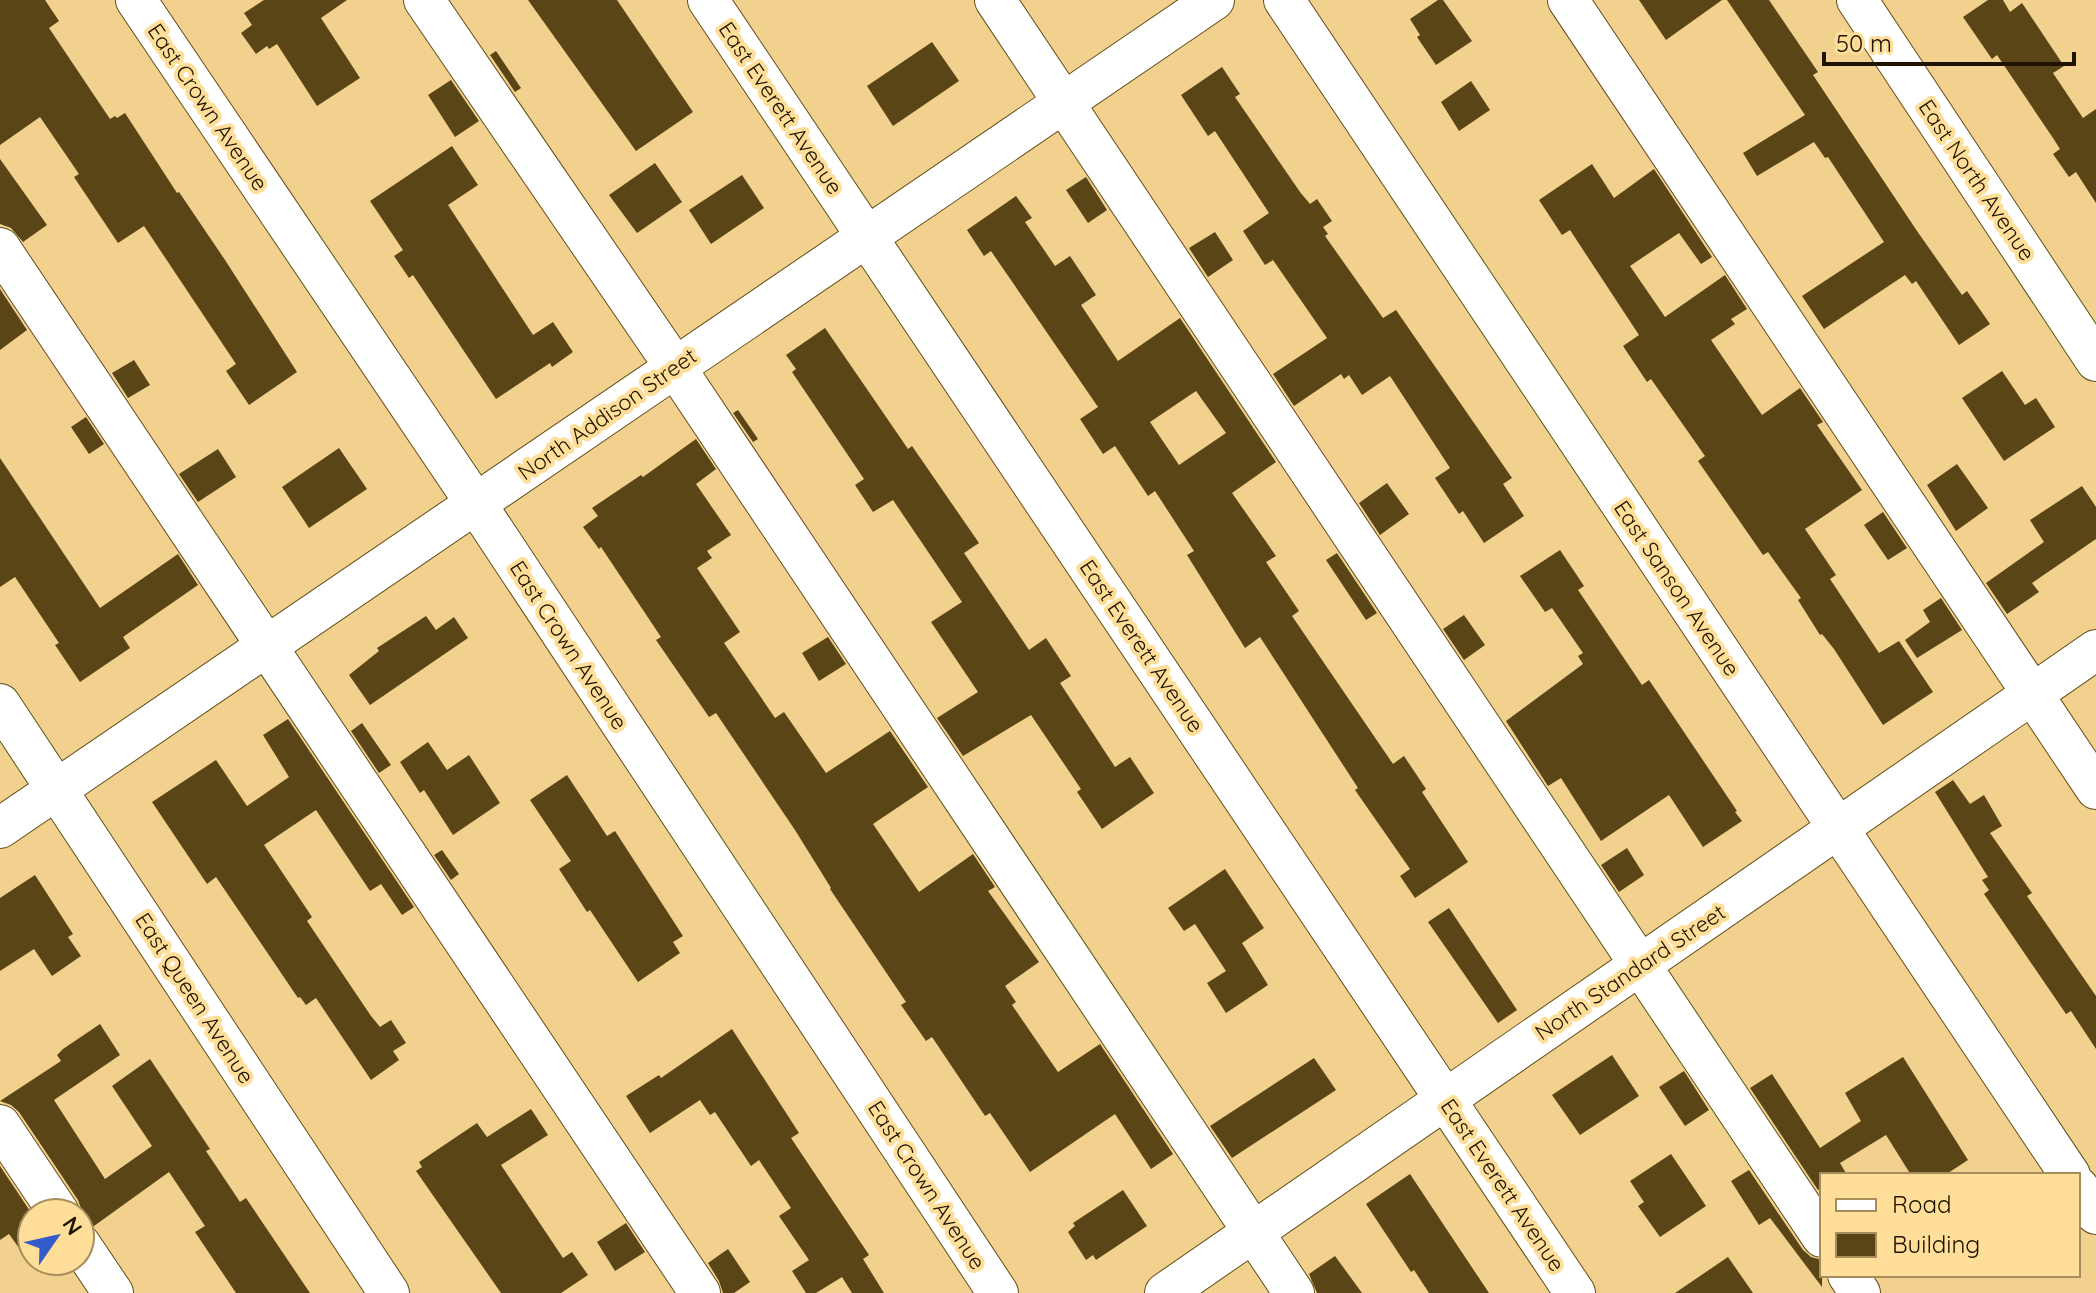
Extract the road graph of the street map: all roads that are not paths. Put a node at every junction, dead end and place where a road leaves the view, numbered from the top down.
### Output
1 (136, 0) edge
2 (424, 0) edge
3 (708, 0) edge
4 (995, 0) edge
5 (1214, 0) edge
6 (1284, 0) edge
7 (1568, 0) edge
8 (1857, 0) edge
9 (1063, 103) junction
10 (868, 236) junction
11 (0, 248) edge
12 (2096, 361) edge
13 (675, 367) junction
14 (476, 504) junction
15 (267, 646) junction
16 (2096, 650) edge
17 (2032, 695) junction
18 (0, 704) edge
19 (57, 789) junction
20 (2096, 789) edge
21 (0, 828) edge
22 (1838, 830) junction
23 (1639, 966) junction
24 (1445, 1099) junction
25 (0, 1125) edge
26 (2069, 1173) edge
27 (2080, 1190) edge
28 (48, 1197) edge
29 (2096, 1214) edge
30 (1253, 1231) junction
31 (1820, 1234) edge
32 (96, 1268) edge
33 (113, 1293) edge
34 (389, 1293) edge
35 (700, 1293) edge
36 (998, 1293) edge
37 (1165, 1293) edge
38 (1294, 1293) edge
39 (1575, 1293) edge

1 - 14 street, East Crown Avenue
2 - 13 street
3 - 10 street, East Everett Avenue
4 - 9 street
5 - 9 street, North Addison Street
6 - 22 street, East Sanson Avenue
7 - 17 street
8 - 12 street, East North Avenue
9 - 10 street, North Addison Street
9 - 23 street
10 - 13 street, North Addison Street
10 - 24 street, East Everett Avenue
11 - 15 street
13 - 14 street, North Addison Street
13 - 30 street
14 - 15 street, North Addison Street
14 - 36 street, East Crown Avenue
15 - 19 street, North Addison Street
15 - 35 street
16 - 17 street, North Standard Street
17 - 20 street
17 - 22 street, North Standard Street
18 - 19 street, East Queen Avenue
19 - 21 street, North Addison Street
19 - 34 street, East Queen Avenue
22 - 23 street, North Standard Street
22 - 26 street, East Sanson Avenue
23 - 24 street, North Standard Street
23 - 31 street
24 - 30 street, North Standard Street
24 - 39 street, East Everett Avenue
25 - 28 street
27 - 29 street
30 - 37 street, North Standard Street
30 - 38 street
32 - 33 street

